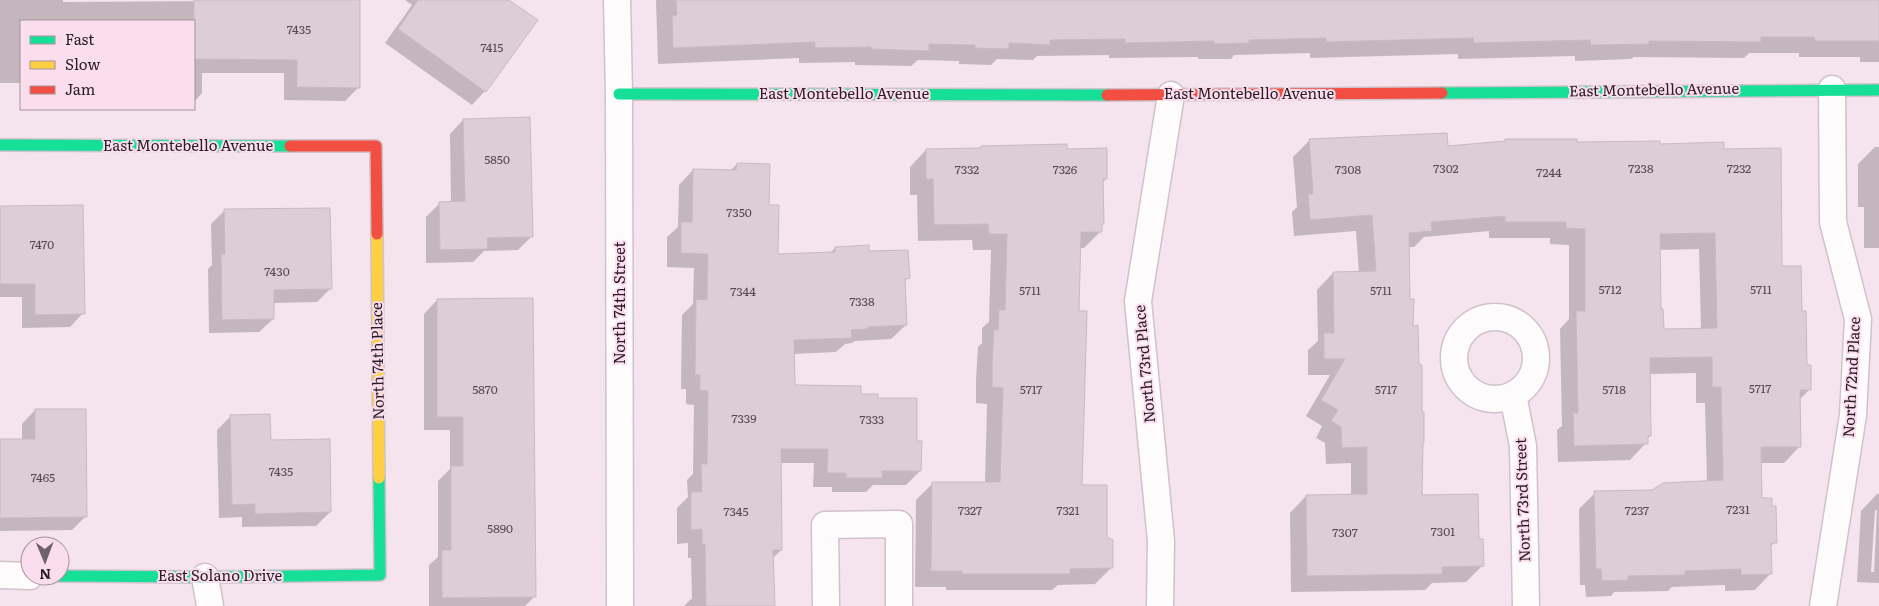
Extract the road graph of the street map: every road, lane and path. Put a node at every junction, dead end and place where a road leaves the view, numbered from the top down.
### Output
1 (618, 0) edge
2 (1832, 89) junction
3 (1879, 90) edge
4 (619, 94) junction
5 (1171, 95) junction
6 (0, 145) edge
7 (376, 146) joint
8 (1513, 395) dead end
9 (0, 575) edge
10 (380, 575) joint
11 (20, 576) edge
12 (70, 576) edge
13 (205, 577) junction
14 (210, 606) edge
15 (620, 606) edge
16 (826, 606) edge
17 (899, 606) edge
18 (1160, 606) edge
19 (1526, 606) edge
20 (1823, 606) edge

1 - 4 street, North 74th Street
2 - 3 street, East Montebello Avenue
2 - 5 street, East Montebello Avenue
2 - 20 street, North 72nd Place
4 - 5 street, East Montebello Avenue
4 - 15 street, North 74th Street
5 - 18 street, North 73rd Place
6 - 7 street, East Montebello Avenue
7 - 10 street, North 74th Place
8 - 19 street, North 73rd Street
9 - 11 street
10 - 13 street, East Solano Drive
12 - 13 street, East Solano Drive
13 - 14 street
16 - 17 street

